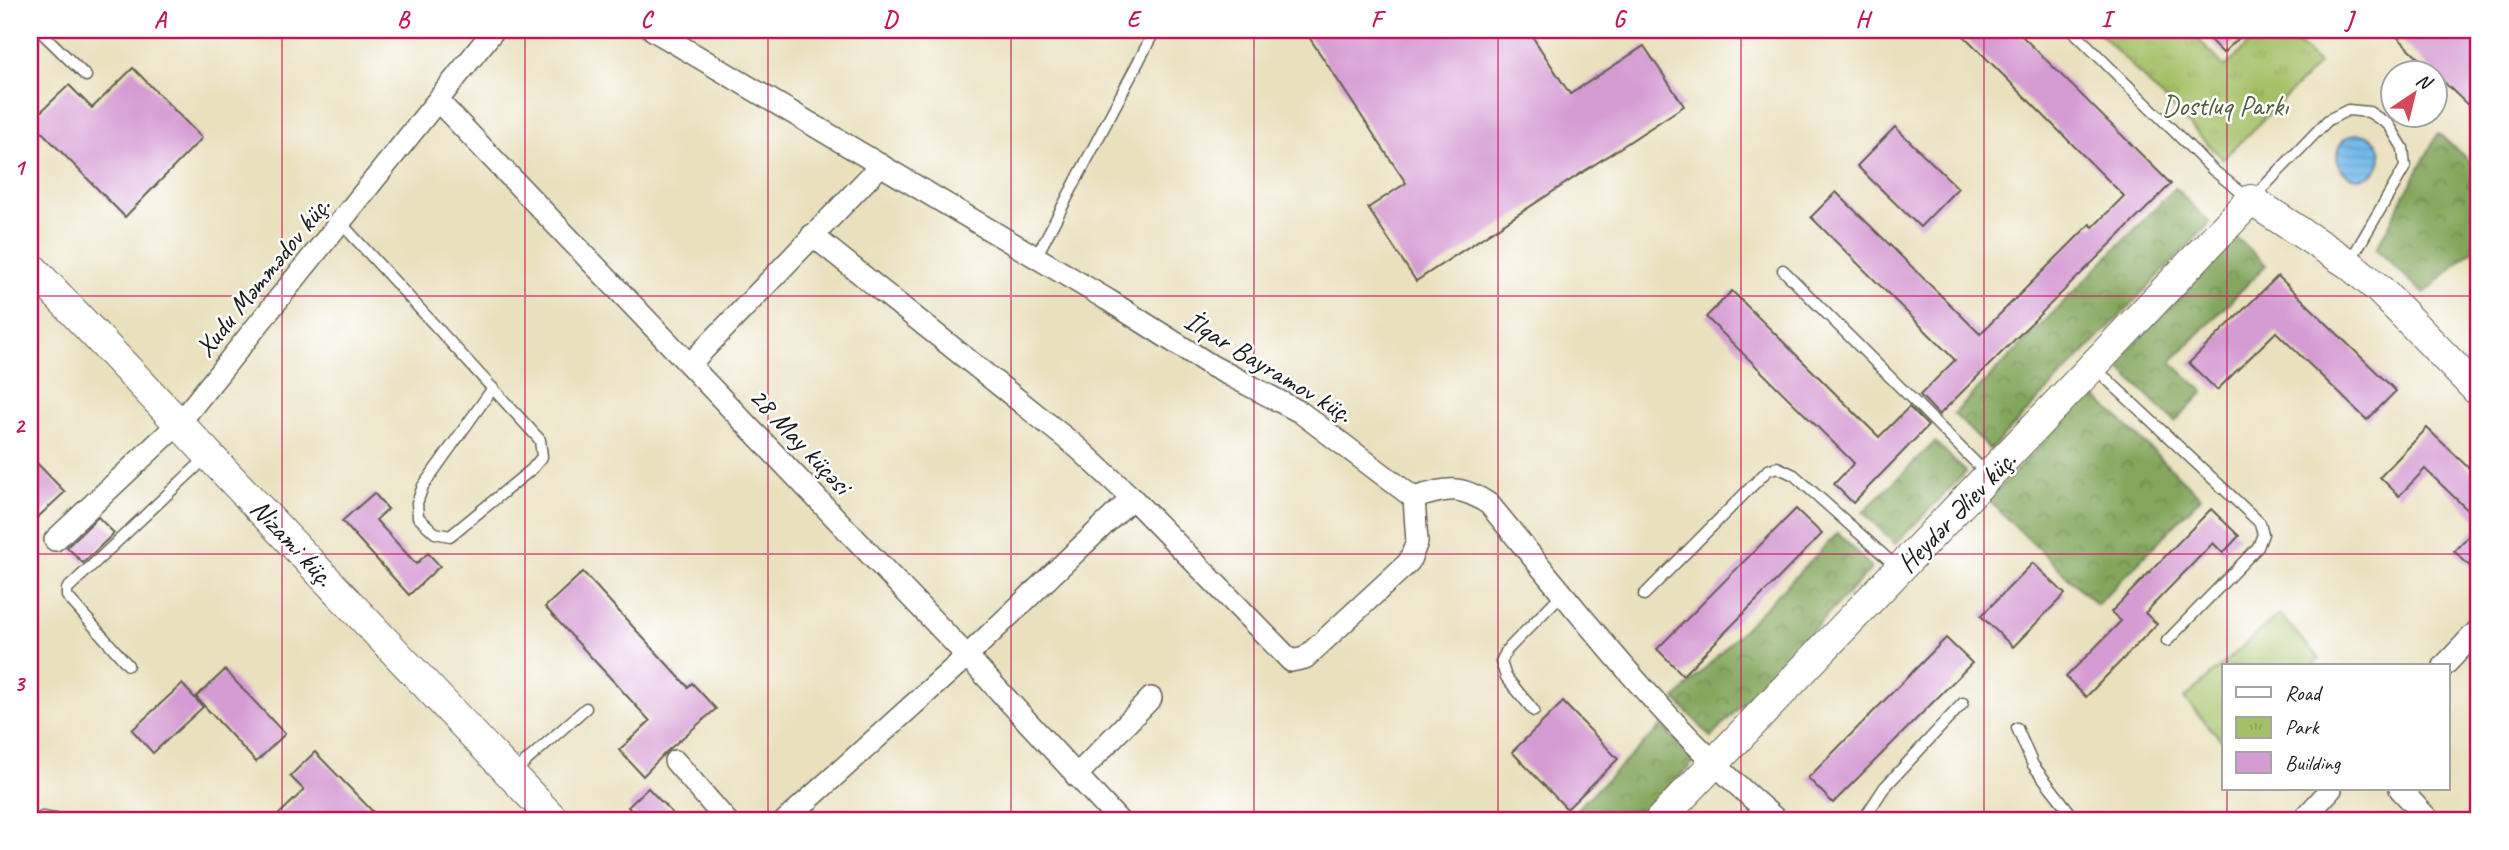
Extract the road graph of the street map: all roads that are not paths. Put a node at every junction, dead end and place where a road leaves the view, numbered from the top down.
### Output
1 (39, 30) edge
2 (494, 30) edge
3 (653, 30) edge
4 (1155, 30) edge
5 (2072, 30) edge
6 (86, 76) dead end
7 (439, 102) junction
8 (881, 165) junction
9 (2251, 200) junction
10 (341, 223) junction
11 (812, 235) junction
12 (1036, 257) junction
13 (2348, 264) junction
14 (31, 269) edge
15 (1783, 270) dead end
16 (690, 364) junction
17 (2094, 366) junction
18 (493, 388) junction
19 (2479, 392) edge
20 (180, 422) junction
21 (210, 454) junction
22 (1989, 476) junction
23 (1132, 498) junction
24 (1414, 498) junction
25 (55, 540) dead end
26 (1900, 570) junction
27 (1562, 594) junction
28 (1644, 595) dead end
29 (2479, 629) edge
30 (2167, 641) dead end
31 (967, 656) junction
32 (2446, 664) edge
33 (128, 665) dead end
34 (1151, 698) dead end
35 (1963, 703) dead end
36 (586, 708) dead end
37 (1534, 711) dead end
38 (2017, 728) dead end
39 (675, 761) dead end
40 (1716, 765) junction
41 (511, 775) junction
42 (1076, 776) junction
43 (2330, 790) edge
44 (2401, 790) edge
45 (536, 814) edge
46 (40, 820) edge
47 (62, 820) edge
48 (726, 820) edge
49 (786, 820) edge
50 (1118, 820) edge
51 (1660, 820) edge
52 (1777, 820) edge
53 (1863, 820) edge
54 (2076, 820) edge
55 (2303, 820) edge
56 (2429, 820) edge

1 - 6 lane
2 - 7 street, Xudu Məmmədov küç.
3 - 8 street, İlqar Bayramov küç.
4 - 12 lane
5 - 9 lane
7 - 10 street, Xudu Məmmədov küç.
7 - 16 street, 28 May küçəsi
8 - 11 street
8 - 12 street, İlqar Bayramov küç.
9 - 13 street
9 - 13 lane
9 - 17 street, Heydər Əliev küç.
10 - 18 lane
10 - 20 street, Xudu Məmmədov küç.
11 - 16 street
11 - 23 street
12 - 24 street, İlqar Bayramov küç.
13 - 19 street
14 - 20 street, Nizami küç.
15 - 22 lane
16 - 31 street, 28 May küçəsi
17 - 22 street, Heydər Əliev küç.
17 - 30 lane
18 - 18 lane
20 - 21 street, Nizami küç.
20 - 25 street, Xudu Məmmədov küç.
21 - 33 lane
21 - 41 street, Nizami küç.
22 - 26 street, Heydər Əliev küç.
23 - 24 street
23 - 31 street
24 - 27 street
26 - 28 lane
26 - 40 street, Heydər Əliev küç.
27 - 37 lane
27 - 40 street
29 - 32 street
31 - 42 street, 28 May küçəsi
31 - 49 street
34 - 42 street
35 - 53 lane
36 - 41 lane
38 - 54 lane
39 - 48 street
40 - 51 street, Heydər Əliev küç.
40 - 52 street
41 - 45 street, Nizami küç.
42 - 50 street, 28 May küçəsi
43 - 55 street
44 - 56 street
46 - 47 lane

